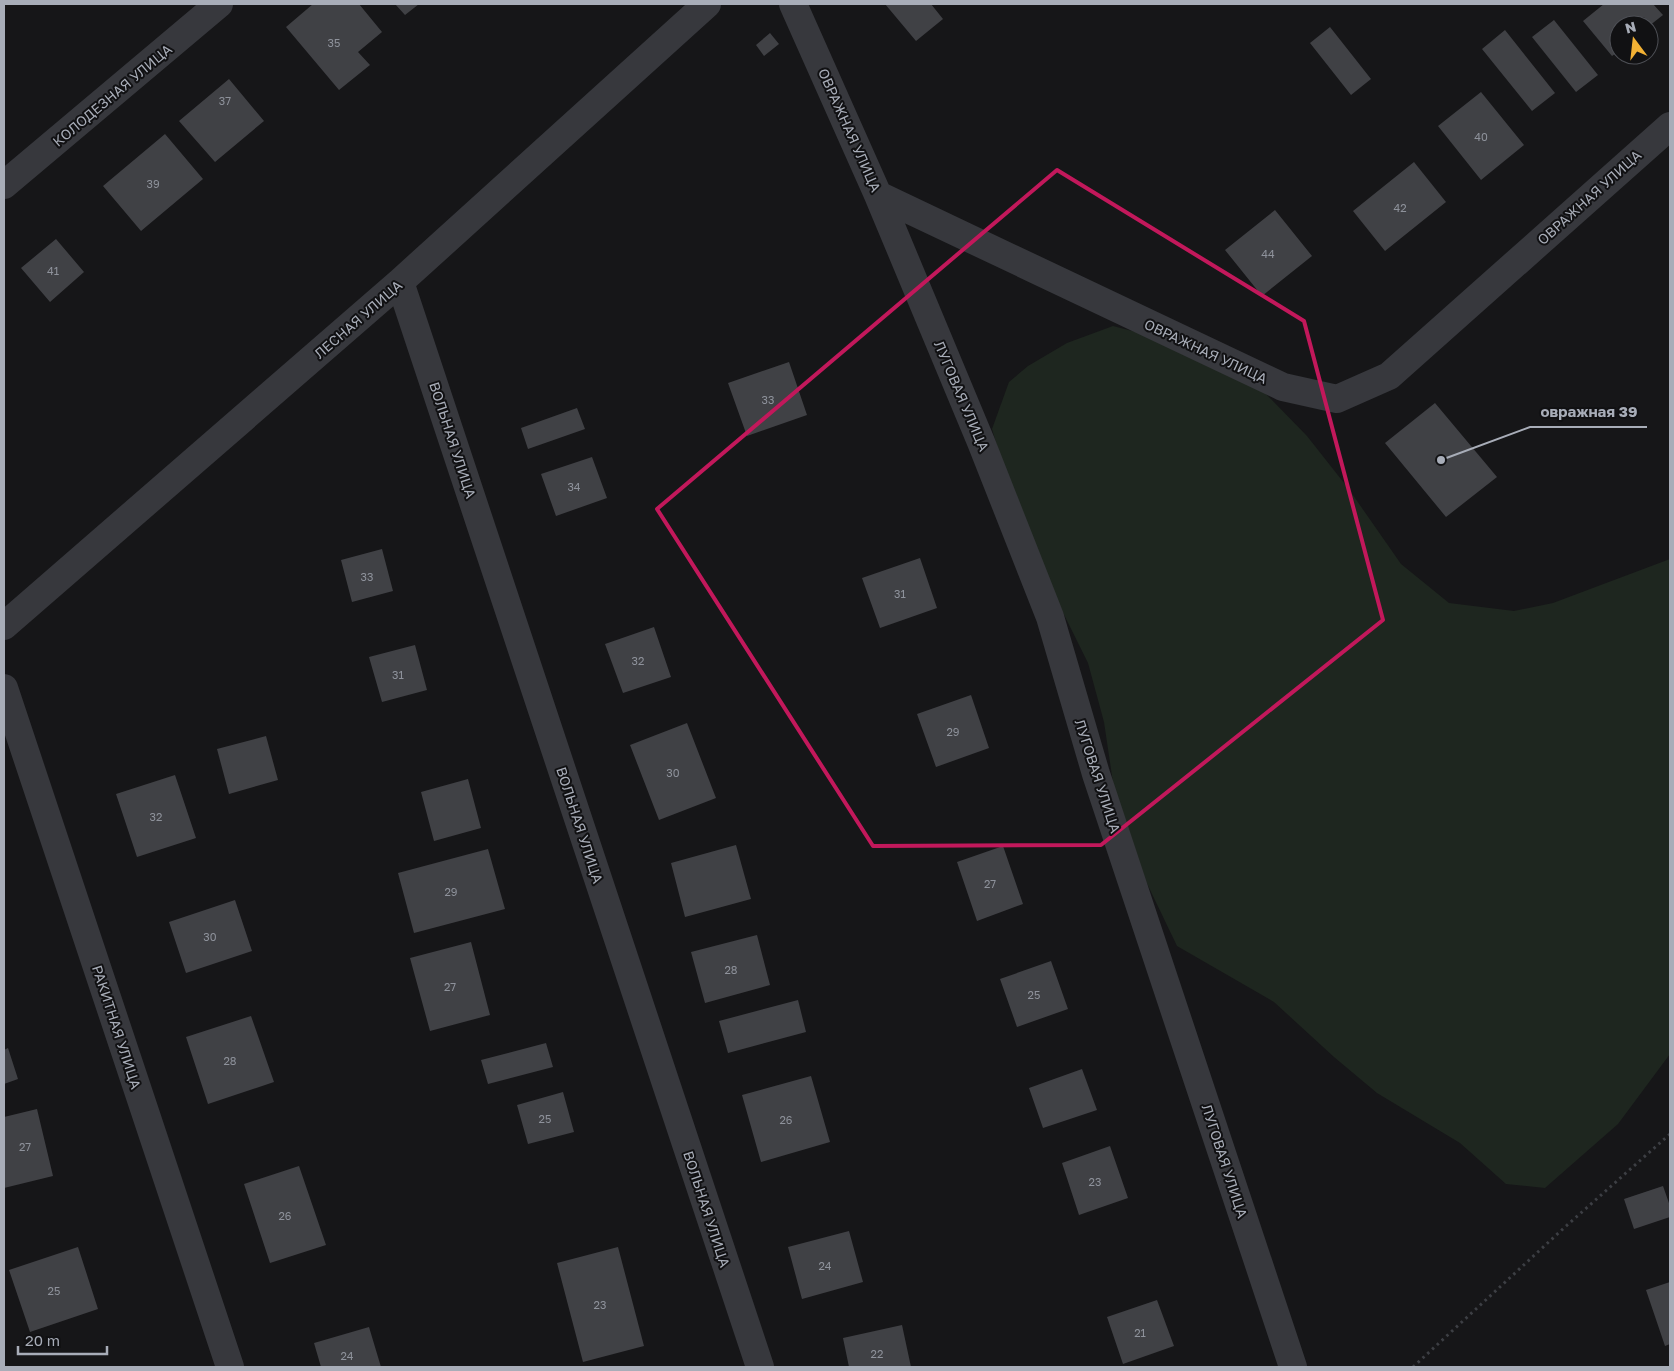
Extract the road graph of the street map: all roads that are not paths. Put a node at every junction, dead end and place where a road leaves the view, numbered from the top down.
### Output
1 (220, 4) edge
2 (706, 4) edge
3 (793, 4) edge
4 (189, 15) edge
5 (1670, 126) edge
6 (4, 186) edge
7 (878, 195) junction
8 (400, 282) junction
9 (4, 626) edge
10 (4, 688) edge
11 (230, 1367) edge
12 (760, 1367) edge
13 (1293, 1367) edge

1 - 4 street, КОЛОДЕЗНАЯ УЛИЦА
2 - 8 street, ЛЕСНАЯ УЛИЦА
3 - 7 street, ОВРАЖНАЯ УЛИЦА
4 - 6 street, КОЛОДЕЗНАЯ УЛИЦА
5 - 7 street, ОВРАЖНАЯ УЛИЦА
7 - 13 street, ЛУГОВАЯ УЛИЦА
8 - 9 street, ЛЕСНАЯ УЛИЦА
8 - 12 street, ВОЛЬНАЯ УЛИЦА
10 - 11 street, РАКИТНАЯ УЛИЦА

